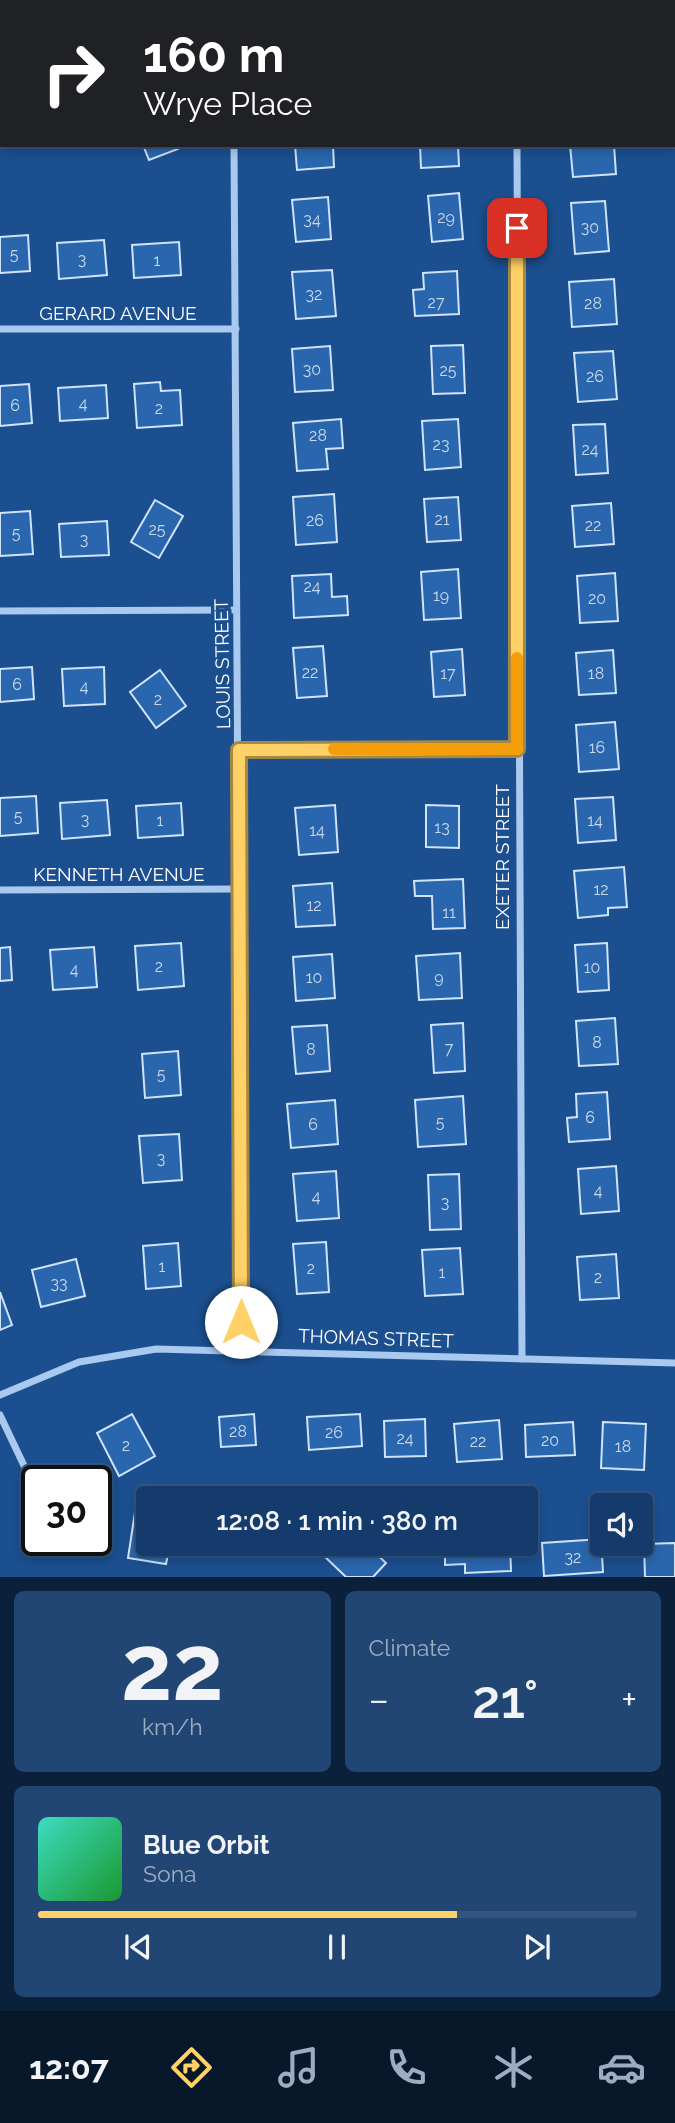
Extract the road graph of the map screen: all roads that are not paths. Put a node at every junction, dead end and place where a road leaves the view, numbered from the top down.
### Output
1 (234, 147) edge
2 (517, 147) edge
3 (0, 329) edge
4 (236, 329) junction
5 (236, 610) junction
6 (0, 611) edge
7 (517, 749) junction
8 (239, 750) junction
9 (238, 889) junction
10 (0, 890) edge
11 (241, 1350) junction
12 (522, 1359) junction
13 (675, 1363) edge
14 (0, 1395) edge
15 (0, 1415) edge
16 (24, 1465) edge

1 - 4 street, LOUIS STREET
2 - 7 street, EXETER STREET
3 - 4 street, GERARD AVENUE
4 - 5 street, LOUIS STREET
5 - 6 street
5 - 8 street, LOUIS STREET
7 - 8 street
7 - 12 street, EXETER STREET
8 - 9 street, LOUIS STREET
9 - 10 street, KENNETH AVENUE
9 - 11 street, LOUIS STREET
11 - 12 street, THOMAS STREET
11 - 14 street, THOMAS STREET
12 - 13 street, THOMAS STREET
15 - 16 street

